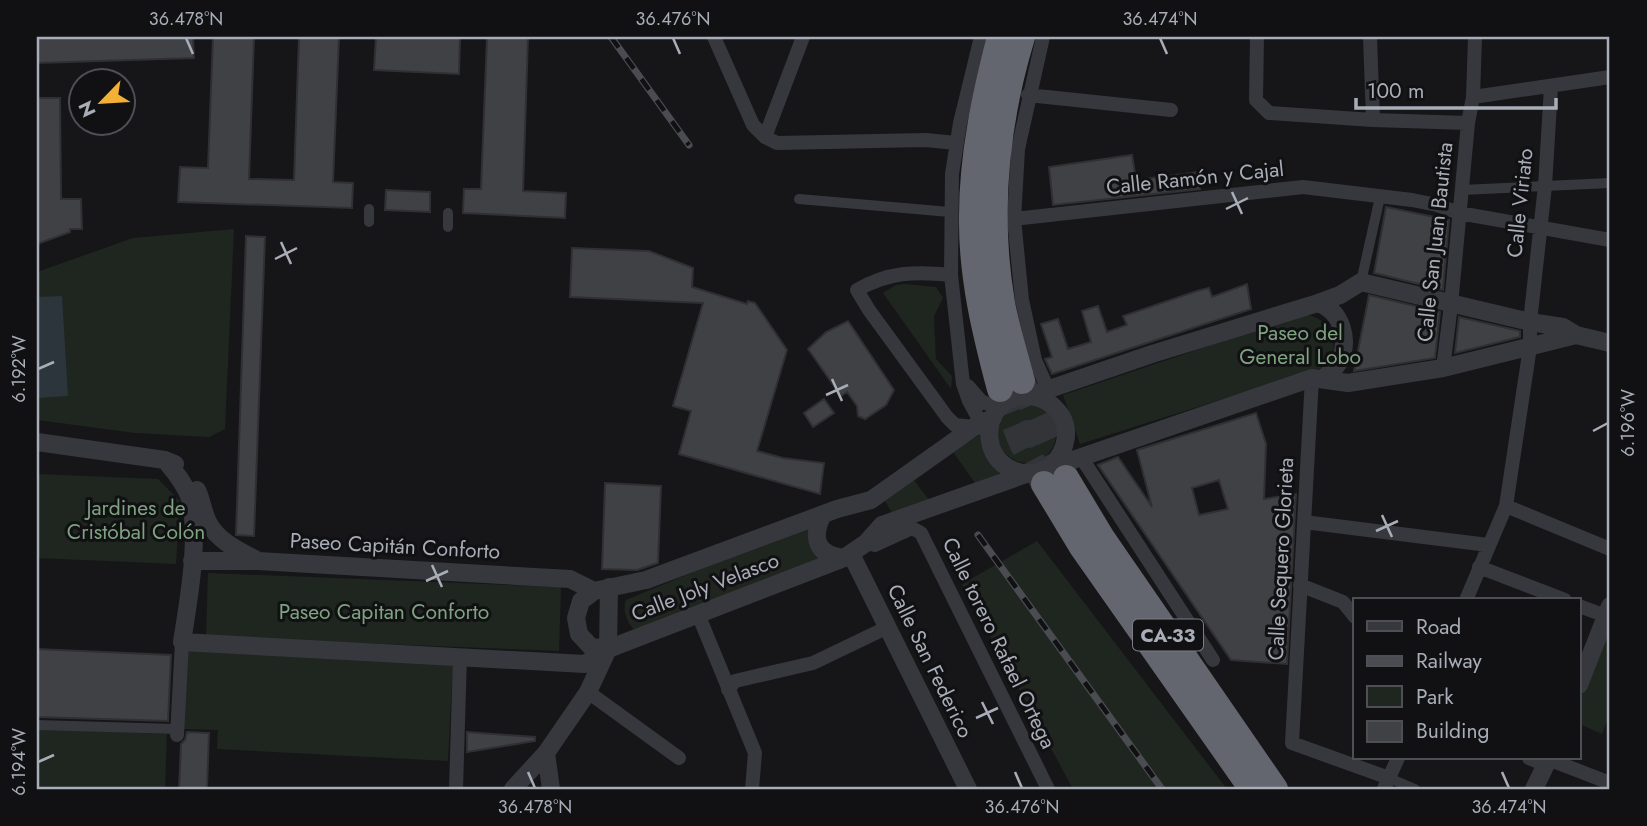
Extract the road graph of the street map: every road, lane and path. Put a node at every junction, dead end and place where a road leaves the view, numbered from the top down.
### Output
1 (713, 37) edge
2 (803, 37) edge
3 (981, 37) edge
4 (1000, 37) edge
5 (1022, 37) edge
6 (1043, 37) edge
7 (1257, 37) edge
8 (1370, 37) edge
9 (1475, 37) edge
10 (1610, 77) edge
11 (1551, 87) junction
12 (1028, 95) junction
13 (1473, 97) junction
14 (1171, 110) dead end
15 (1373, 120) junction
16 (1468, 123) junction
17 (765, 137) junction
18 (956, 144) junction
19 (1610, 183) edge
20 (1545, 186) junction
21 (1462, 190) junction
22 (1380, 197) junction
23 (799, 199) dead end
24 (369, 209) dead end
25 (950, 212) junction
26 (448, 213) dead end
27 (1459, 213) junction
28 (1014, 219) junction
29 (369, 222) dead end
30 (448, 227) dead end
31 (1539, 228) junction
32 (1610, 240) edge
33 (951, 275) junction
34 (1361, 282) junction
35 (1318, 303) junction
36 (1451, 304) junction
37 (1530, 322) junction
38 (1576, 335) junction
39 (1610, 343) edge
40 (1530, 347) junction
41 (1443, 368) junction
42 (964, 378) junction
43 (1318, 378) junction
44 (1048, 389) junction
45 (999, 410) junction
46 (37, 442) edge
47 (165, 460) junction
48 (1054, 472) junction
49 (871, 500) junction
50 (1506, 506) junction
51 (824, 514) junction
52 (1304, 522) junction
53 (882, 525) junction
54 (1488, 545) junction
55 (1610, 550) edge
56 (854, 552) junction
57 (192, 561) junction
58 (258, 561) junction
59 (1479, 567) junction
60 (1300, 584) junction
61 (601, 589) junction
62 (1467, 598) edge
63 (1560, 598) edge
64 (1580, 606) edge
65 (1608, 611) edge
66 (698, 614) junction
67 (1353, 614) edge
68 (888, 627) junction
69 (182, 642) junction
70 (608, 649) junction
71 (460, 656) junction
72 (1213, 660) dead end
73 (1580, 682) edge
74 (731, 686) junction
75 (588, 692) junction
76 (37, 725) edge
77 (177, 732) joint
78 (546, 753) junction
79 (679, 758) dead end
80 (1397, 760) edge
81 (1543, 760) edge
82 (1610, 783) edge
83 (1387, 784) edge
84 (456, 789) edge
85 (513, 789) edge
86 (551, 789) edge
87 (752, 789) edge
88 (968, 789) edge
89 (1048, 789) edge
90 (1252, 789) edge
91 (1275, 789) edge
92 (1415, 789) edge
93 (1534, 789) edge

1 - 17 street
2 - 17 street
3 - 18 street
4 - 45 highway
5 - 45 highway
6 - 12 street
7 - 15 street
8 - 15 street
9 - 13 street, Calle San Juan Bautista
10 - 11 street
11 - 13 street
11 - 20 street, Calle Viriato
12 - 14 street
12 - 28 street
13 - 16 street, Calle San Juan Bautista
15 - 16 street
16 - 21 street, Calle San Juan Bautista
17 - 18 street
18 - 25 street
19 - 20 street
20 - 21 street
20 - 31 street, Calle Viriato
21 - 27 street, Calle San Juan Bautista
22 - 27 street, Calle Ramón y Cajal
22 - 28 street, Calle Ramón y Cajal
22 - 34 street
23 - 25 street
24 - 29 street
25 - 33 street
26 - 30 street
27 - 31 street, Calle Ramón y Cajal
27 - 36 street, Calle San Juan Bautista
28 - 44 street
31 - 32 street, Calle Ramón y Cajal
31 - 37 street, Calle Viriato
33 - 42 street
33 - 45 street
34 - 35 street
34 - 36 street
35 - 43 street
35 - 44 street
36 - 37 street
36 - 41 street, Calle San Juan Bautista
37 - 38 street
37 - 40 street, Calle Viriato
38 - 39 street
38 - 40 street
40 - 41 street
40 - 50 street, Calle Viriato
41 - 43 street
42 - 45 street
42 - 45 street
43 - 48 street
43 - 52 street, Calle Sequero Glorieta
44 - 45 street
45 - 48 street
45 - 48 street
45 - 49 street
46 - 47 street
47 - 57 street
47 - 58 street
48 - 53 street
48 - 72 street
48 - 90 highway, CA-33
48 - 91 highway, CA-33
49 - 51 street, Calle Joly Velasco
49 - 53 street
50 - 54 street, Calle Viriato
50 - 55 street
51 - 56 street
51 - 61 street, Calle Joly Velasco
52 - 54 street
52 - 60 street, Calle Sequero Glorieta
53 - 56 street
54 - 59 street, Calle Viriato
56 - 66 street, Calle Joly Velasco
56 - 68 street, Calle San Federico
56 - 89 street, Calle torero Rafael Ortega
57 - 58 street, Paseo Capitán Conforto
57 - 69 street
58 - 61 street, Paseo Capitán Conforto
59 - 62 street, Calle Viriato
59 - 63 street
60 - 67 street
60 - 83 street, Calle Sequero Glorieta
61 - 70 street
61 - 70 street
64 - 65 street
65 - 73 street
66 - 70 street, Calle Joly Velasco
66 - 74 street
68 - 74 street
68 - 88 street, Calle San Federico
69 - 71 street
69 - 77 street
70 - 71 street, Calle Joly Velasco
70 - 75 street
71 - 84 street
74 - 87 street
75 - 78 street
75 - 79 street
76 - 77 street
78 - 85 street
78 - 86 street
80 - 83 street
81 - 82 street
81 - 93 street
83 - 92 street

